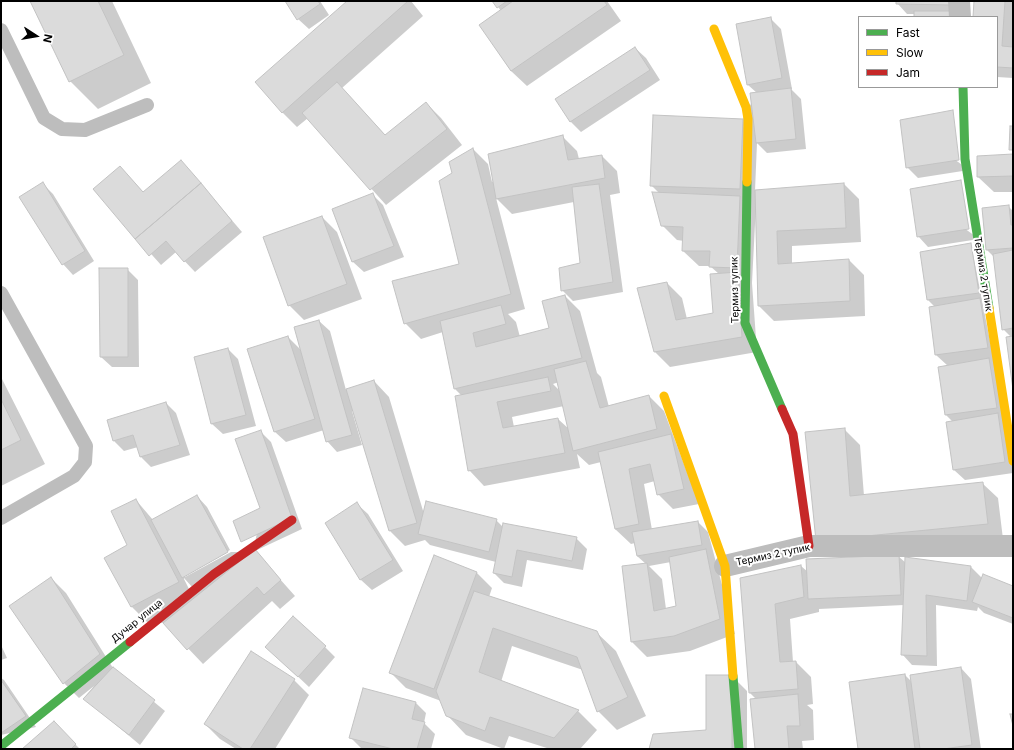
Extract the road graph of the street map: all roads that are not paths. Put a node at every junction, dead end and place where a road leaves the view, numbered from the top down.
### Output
1 (959, 1) edge
2 (960, 16) edge
3 (714, 29) dead end
4 (1, 30) edge
5 (963, 88) edge
6 (147, 105) dead end
7 (1, 293) edge
8 (664, 396) dead end
9 (1013, 461) edge
10 (1, 518) edge
11 (292, 520) dead end
12 (809, 546) junction
13 (1013, 546) edge
14 (725, 566) junction
15 (1, 746) edge
16 (739, 749) edge

1 - 2 street
3 - 12 street, Термиз тупик
4 - 6 lane
5 - 9 street, Термиз 2 тупик
7 - 10 lane
8 - 14 street, Термиз 2 тупик
11 - 15 street, Дучар улица
12 - 13 street, Термиз 2 тупик
12 - 14 street, Термиз 2 тупик
14 - 16 street, Термиз 2 тупик

